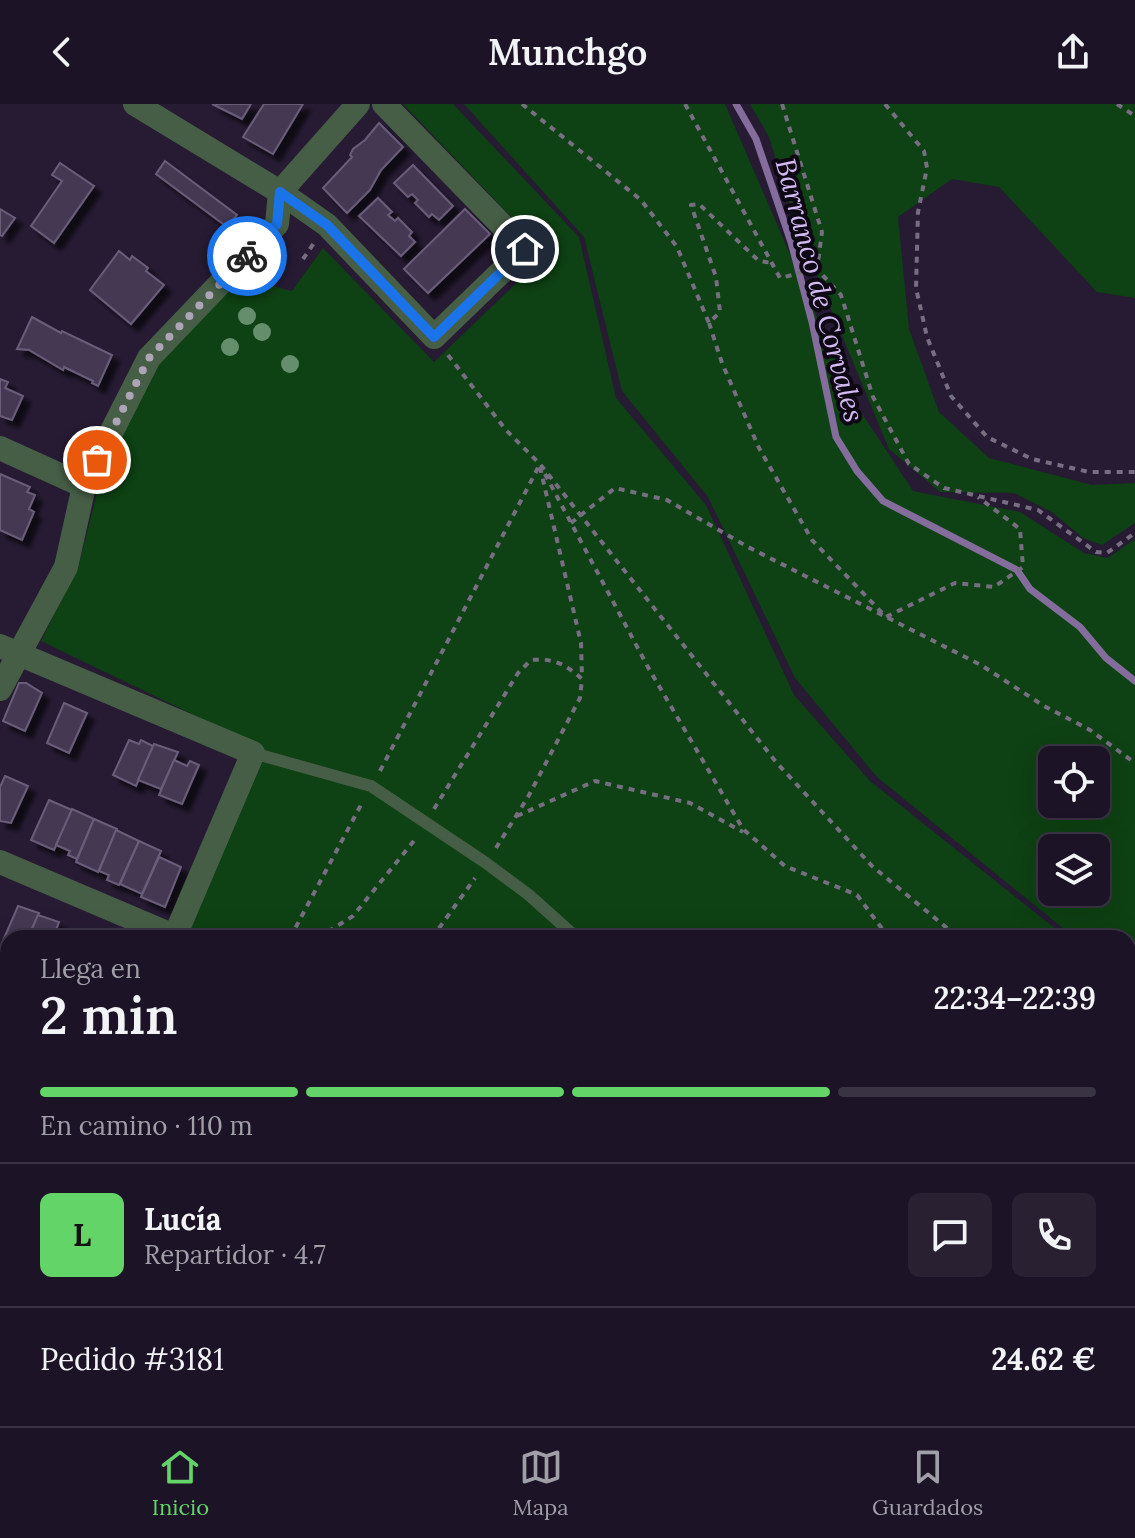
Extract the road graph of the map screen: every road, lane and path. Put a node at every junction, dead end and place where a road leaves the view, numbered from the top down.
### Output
1 (135, 104) edge
2 (358, 104) edge
3 (384, 104) edge
4 (522, 104) edge
5 (685, 104) edge
6 (782, 104) edge
7 (885, 104) edge
8 (1117, 104) edge
9 (1135, 116) edge
10 (280, 192) junction
11 (773, 263) junction
12 (817, 269) junction
13 (709, 323) junction
14 (434, 337) junction
15 (0, 448) edge
16 (540, 464) junction
17 (1135, 472) edge
18 (84, 486) junction
19 (977, 496) junction
20 (580, 515) junction
21 (571, 523) junction
22 (1135, 533) edge
23 (886, 617) junction
24 (8, 650) edge
25 (582, 679) junction
26 (0, 689) edge
27 (253, 753) junction
28 (1135, 763) edge
29 (371, 786) junction
30 (515, 817) junction
31 (428, 821) junction
32 (748, 835) junction
33 (0, 862) edge
34 (486, 863) junction
35 (158, 930) edge
36 (177, 930) edge
37 (294, 930) edge
38 (331, 930) edge
39 (438, 930) edge
40 (568, 930) edge
41 (883, 930) edge
42 (949, 930) edge

1 - 10 street
2 - 10 street
3 - 14 street
4 - 13 path
5 - 11 path
6 - 12 path
7 - 17 path
8 - 9 path
10 - 14 street
10 - 18 street
11 - 12 path
11 - 13 path
12 - 19 path
13 - 23 path
14 - 16 path
15 - 18 street
16 - 20 path
16 - 21 path
16 - 25 path
16 - 29 path
18 - 24 street
19 - 22 path
19 - 23 path
20 - 21 path
20 - 23 path
20 - 42 path
21 - 32 path
23 - 28 path
24 - 26 street
24 - 27 street
25 - 30 path
25 - 31 path
27 - 29 lane
27 - 36 street
29 - 31 lane
29 - 37 path
30 - 32 path
30 - 34 path
31 - 34 lane
31 - 38 path
32 - 41 path
33 - 35 street
34 - 39 path
34 - 40 lane

